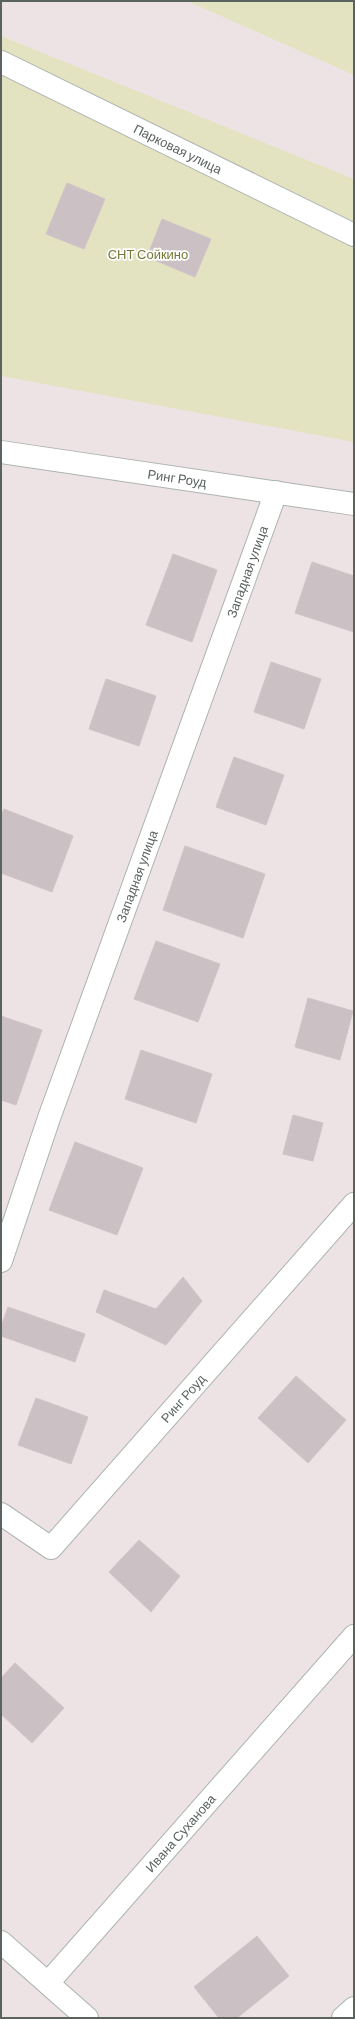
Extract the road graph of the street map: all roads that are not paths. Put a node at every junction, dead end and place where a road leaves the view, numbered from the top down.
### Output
1 (1, 62) edge
2 (354, 235) edge
3 (1, 452) edge
4 (276, 492) junction
5 (354, 504) edge
6 (354, 1204) edge
7 (1, 1262) edge
8 (1, 1514) edge
9 (354, 1636) edge
10 (1, 1942) edge
11 (48, 1983) junction
12 (354, 2008) edge
13 (87, 2018) edge
14 (343, 2018) edge

1 - 2 street, Парковая улица
3 - 4 street, Ринг Роуд
4 - 5 street, Ринг Роуд
4 - 7 street, Западная улица
6 - 8 street, Ринг Роуд
9 - 11 street, Ивана Суханова
10 - 11 street
11 - 13 street
12 - 14 street

